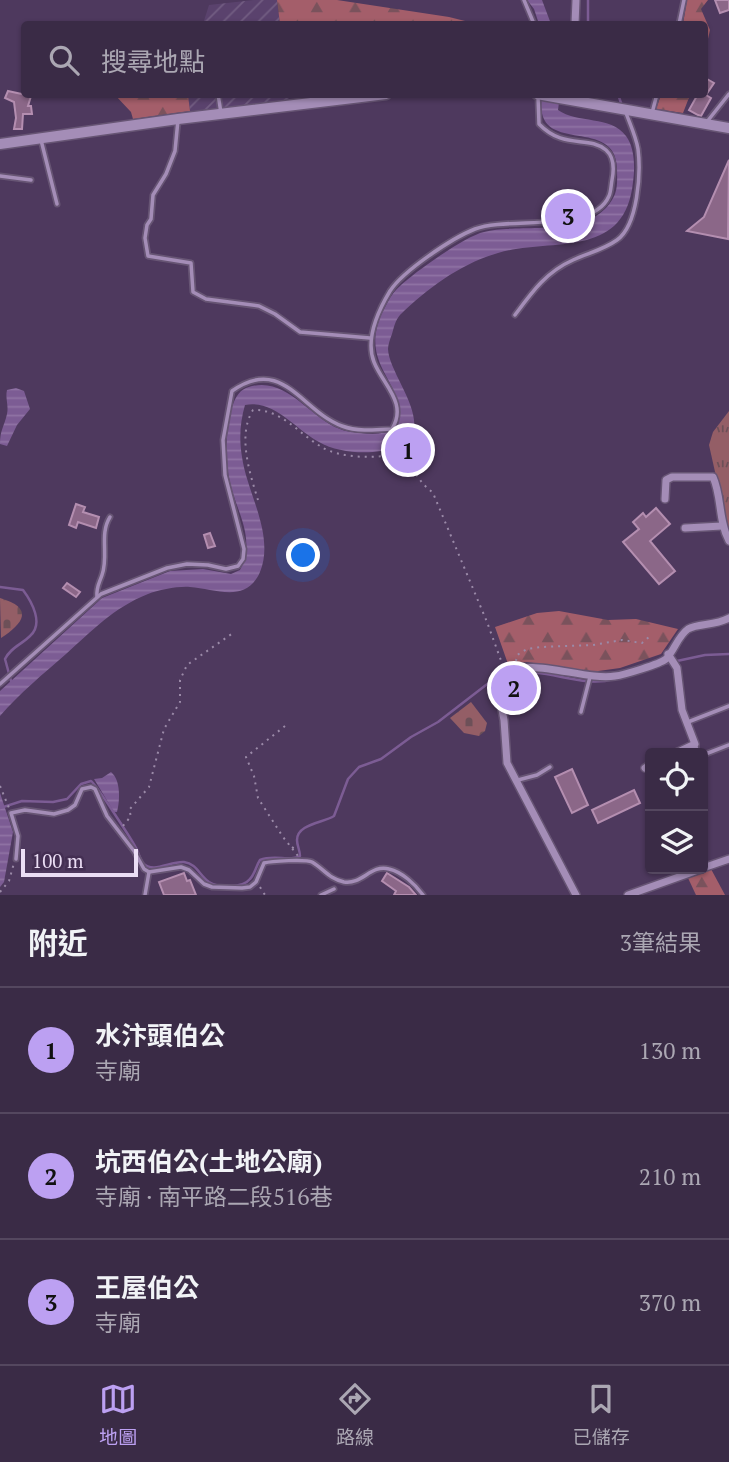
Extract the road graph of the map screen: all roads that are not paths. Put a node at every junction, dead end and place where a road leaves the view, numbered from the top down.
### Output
1 (524, 0) edge
2 (576, 0) edge
3 (684, 0) edge
4 (533, 21) edge
5 (575, 21) edge
6 (680, 21) edge
7 (729, 94) edge
8 (219, 98) edge
9 (353, 98) edge
10 (538, 98) edge
11 (566, 98) edge
12 (656, 98) edge
13 (625, 111) junction
14 (221, 114) junction
15 (651, 114) junction
16 (178, 119) junction
17 (706, 123) junction
18 (729, 128) edge
19 (40, 138) junction
20 (0, 144) edge
21 (0, 176) edge
22 (31, 180) dead end
23 (57, 204) dead end
24 (515, 315) dead end
25 (370, 338) junction
26 (665, 499) dead end
27 (110, 517) dead end
28 (722, 526) junction
29 (685, 528) dead end
30 (729, 541) edge
31 (97, 597) junction
32 (729, 618) edge
33 (670, 656) junction
34 (590, 677) junction
35 (0, 684) edge
36 (729, 706) edge
37 (582, 712) dead end
38 (686, 723) junction
39 (695, 744) junction
40 (729, 745) edge
41 (687, 748) edge
42 (697, 748) edge
43 (708, 752) edge
44 (550, 767) dead end
45 (516, 780) junction
46 (16, 859) road end
47 (729, 859) edge
48 (708, 866) edge
49 (149, 872) junction
50 (686, 874) edge
51 (334, 889) dead end
52 (145, 895) edge
53 (321, 895) edge
54 (423, 895) edge
55 (576, 895) edge
56 (628, 895) edge

1 - 4 lane
2 - 5 street
3 - 6 lane
7 - 17 lane
8 - 14 lane
9 - 14 street
10 - 25 lane
11 - 13 street
12 - 15 lane
13 - 15 street
13 - 24 lane
14 - 16 street
15 - 17 street
16 - 19 street
16 - 25 lane
17 - 18 street
19 - 20 street
19 - 23 lane
21 - 22 lane
25 - 31 lane
26 - 28 street
27 - 31 lane
28 - 29 street
28 - 30 street
31 - 35 lane
32 - 33 street
33 - 34 street
33 - 38 street
34 - 37 lane
34 - 45 street
36 - 38 lane
38 - 39 street
39 - 41 street
39 - 42 lane
40 - 43 lane
44 - 45 lane
45 - 55 street
46 - 49 lane
47 - 48 street
49 - 52 lane
49 - 54 lane
50 - 56 street
51 - 53 lane

